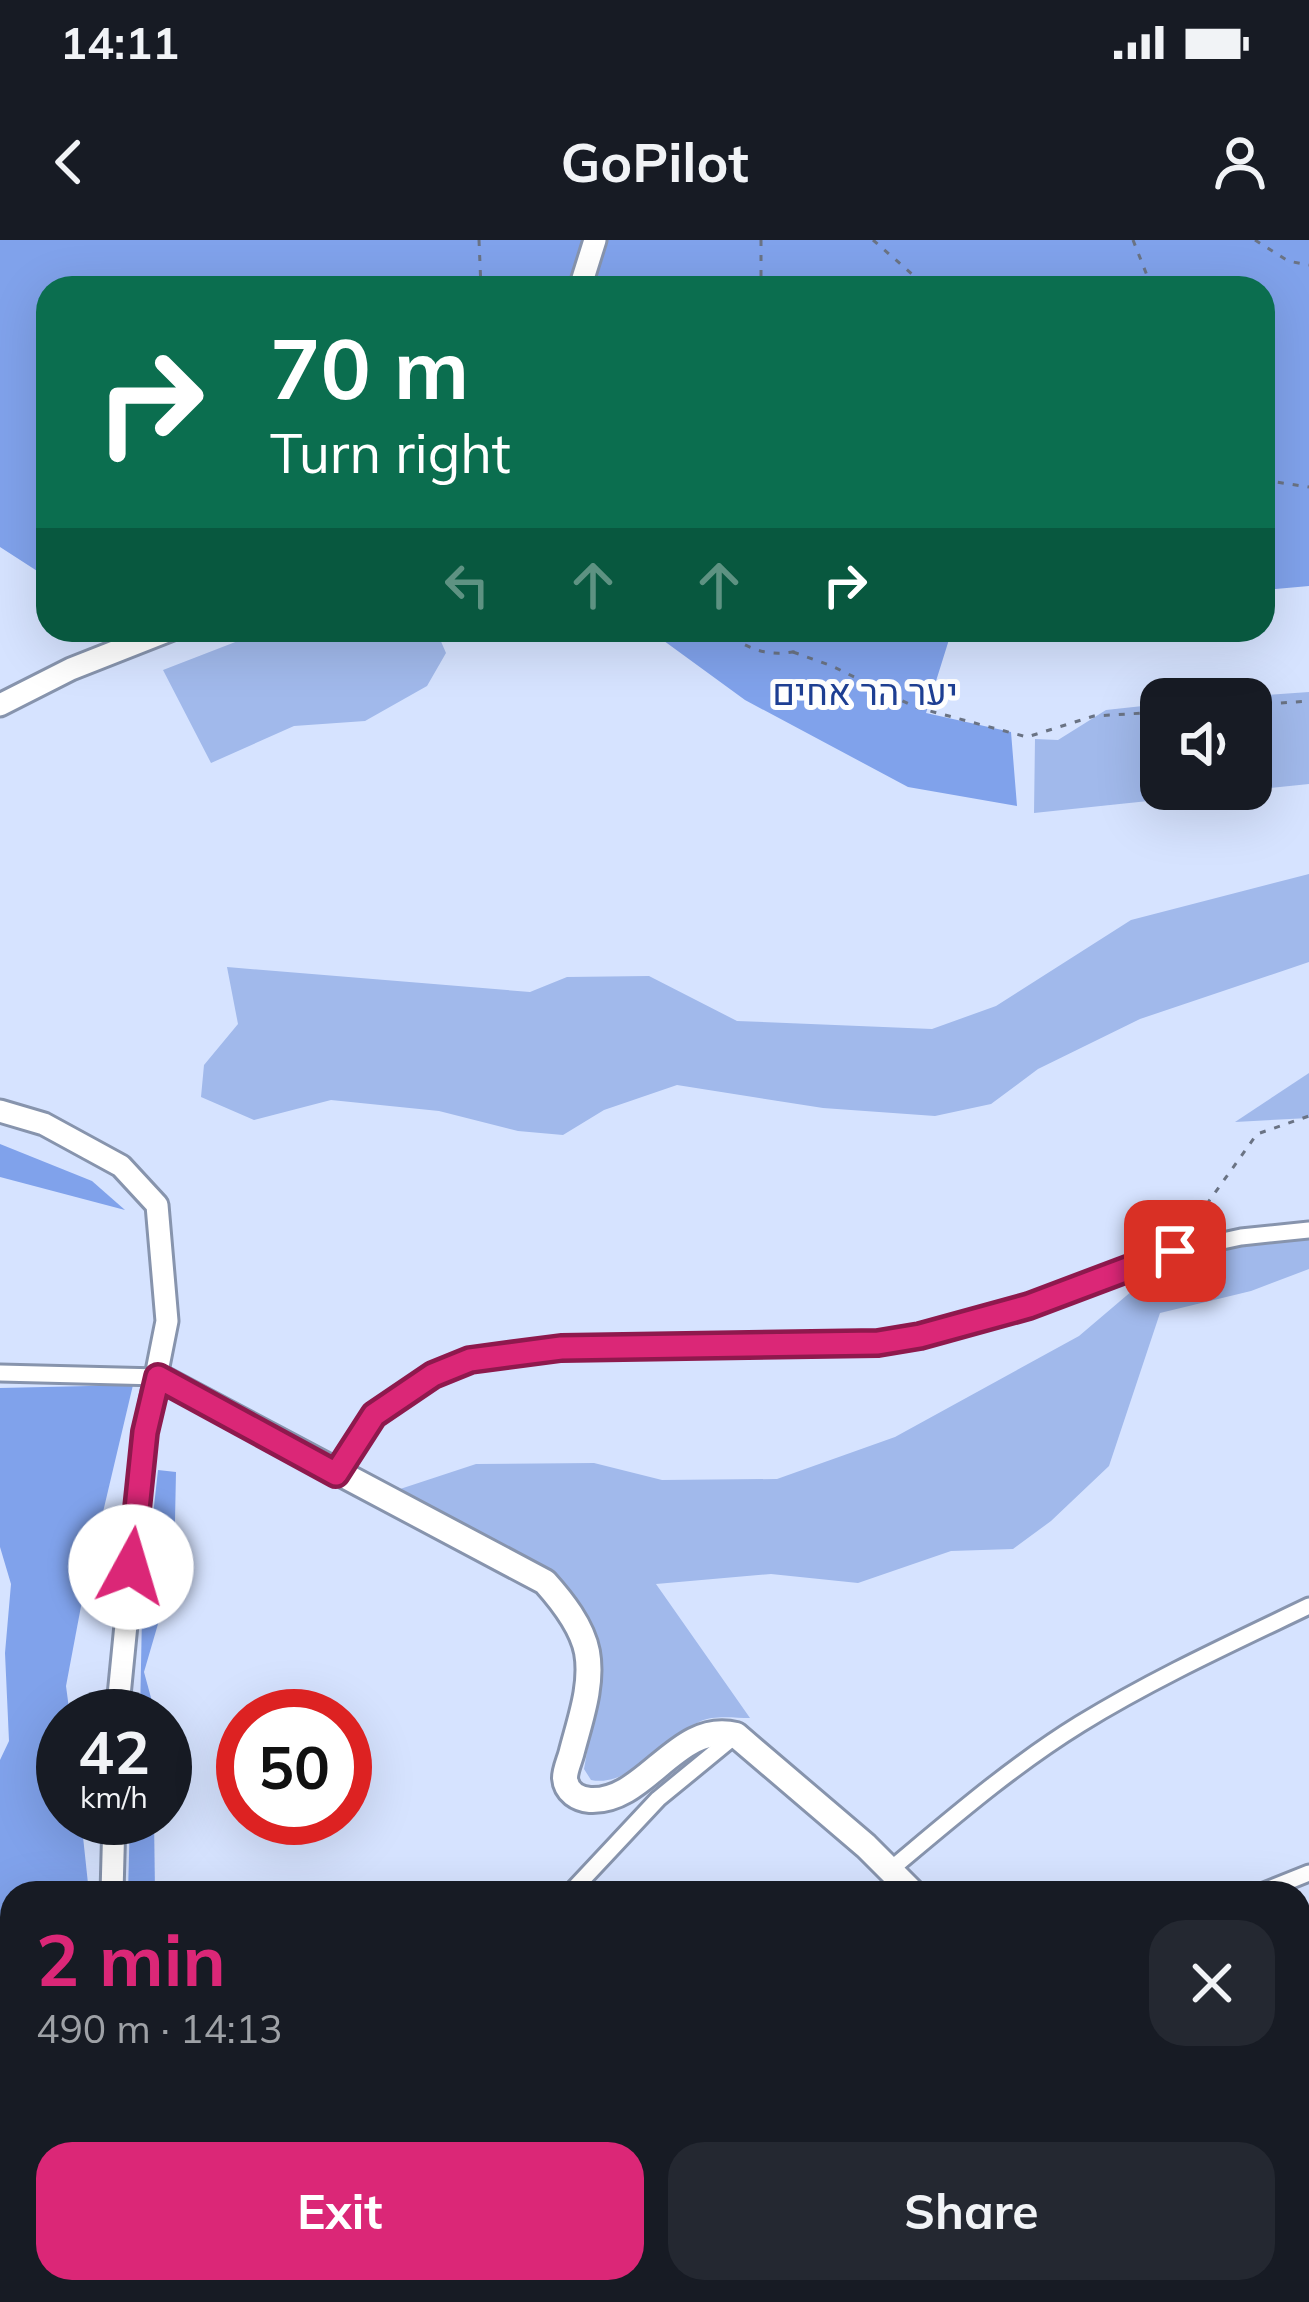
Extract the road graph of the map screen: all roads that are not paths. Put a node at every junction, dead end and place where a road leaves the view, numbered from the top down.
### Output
1 (595, 240) edge
2 (584, 276) edge
3 (140, 642) edge
4 (0, 706) edge
5 (0, 1111) edge
6 (1309, 1230) edge
7 (0, 1373) edge
8 (158, 1377) junction
9 (336, 1474) junction
10 (1309, 1606) edge
11 (120, 1689) edge
12 (736, 1735) junction
13 (113, 1845) edge
14 (890, 1870) junction
15 (112, 1881) edge
16 (581, 1881) edge
17 (901, 1881) edge

1 - 2 main road
3 - 4 main road
5 - 8 main road
6 - 9 street
7 - 8 street
8 - 9 main road
8 - 11 main road
9 - 12 main road
10 - 14 street
12 - 14 main road
12 - 16 street
13 - 15 main road
14 - 17 main road

